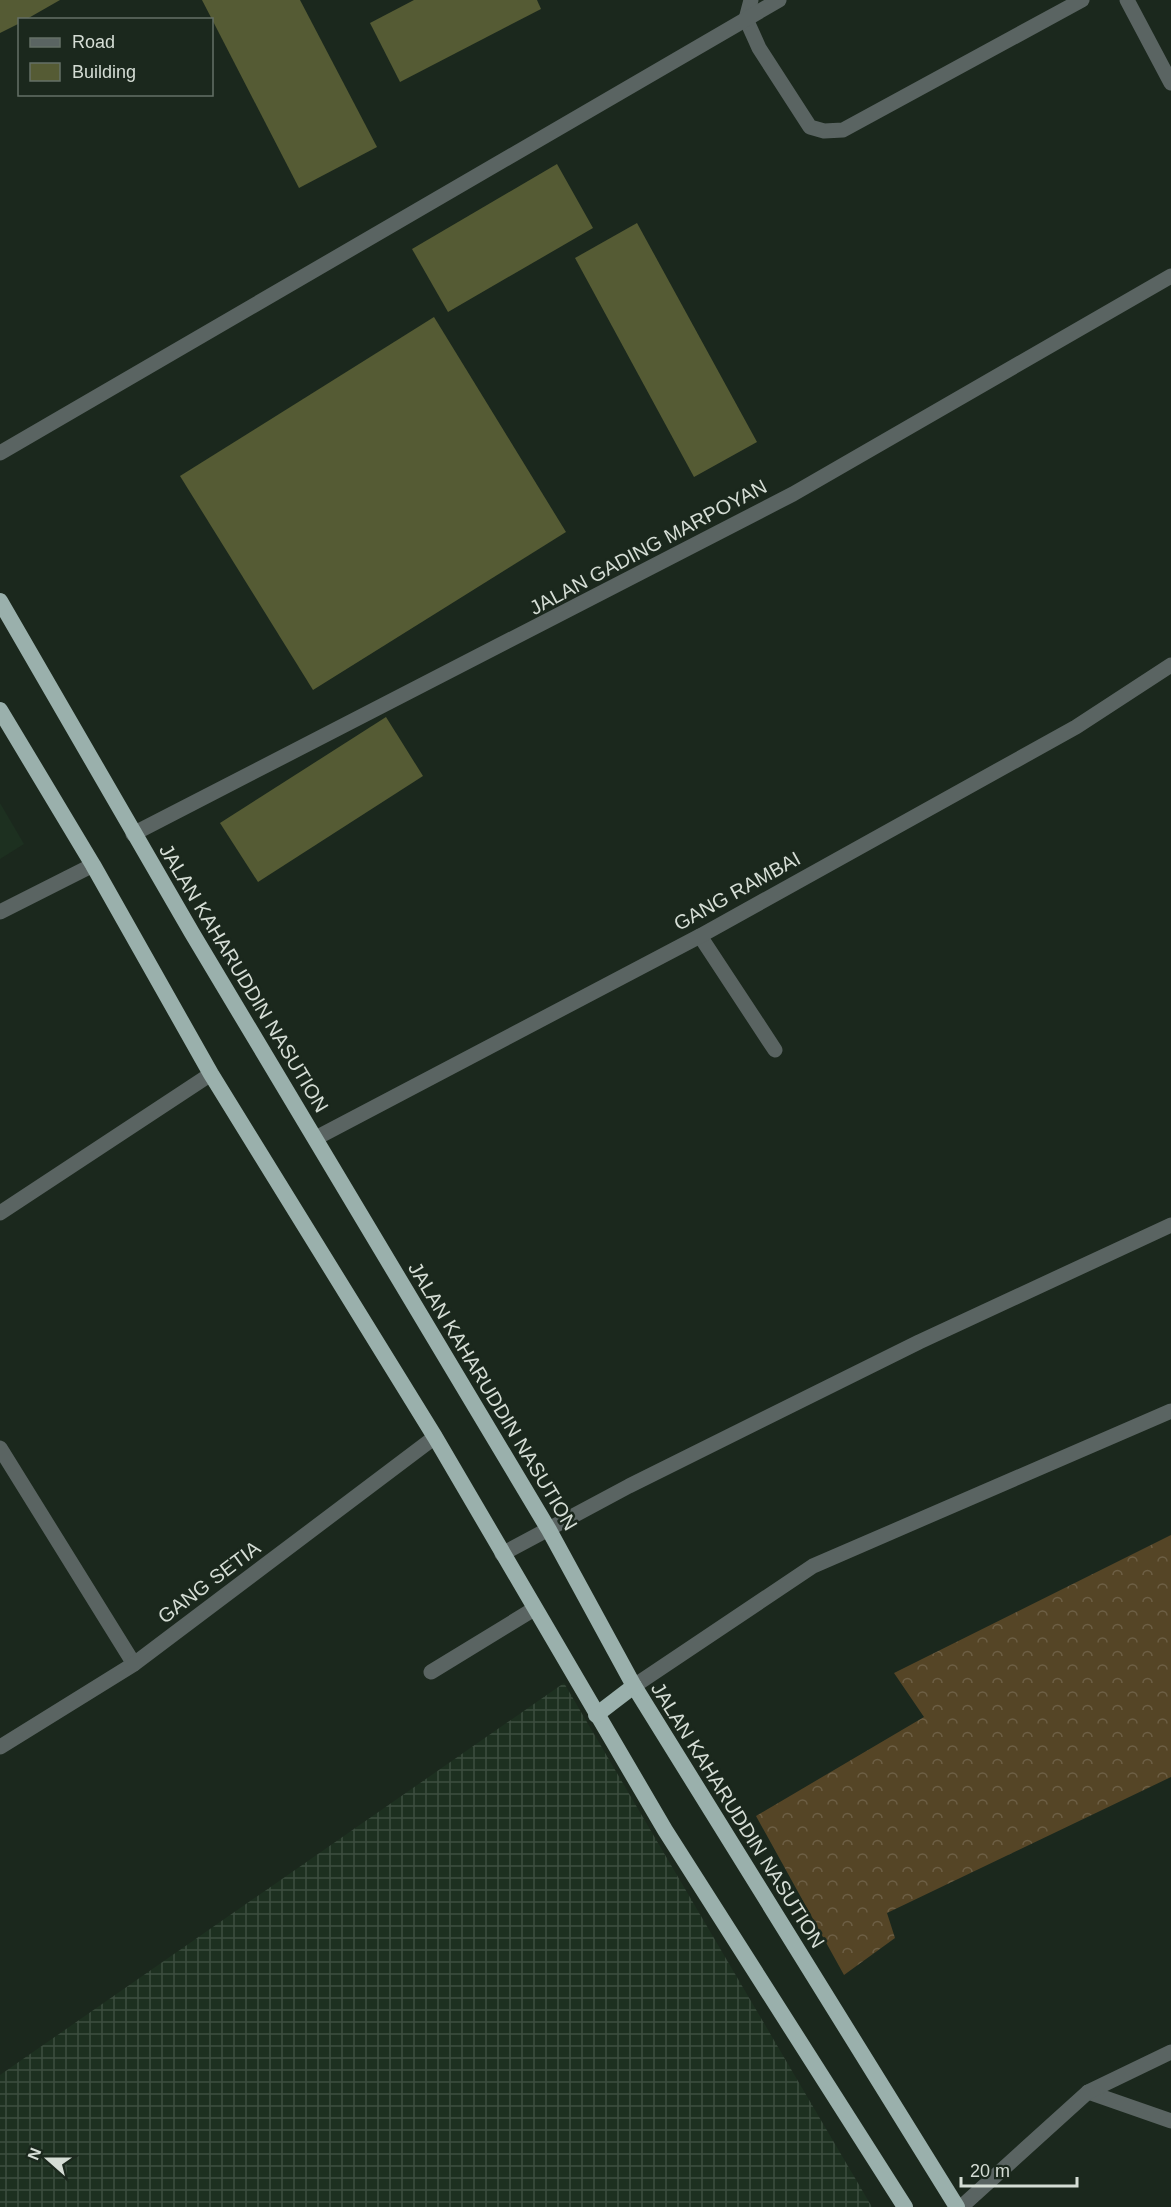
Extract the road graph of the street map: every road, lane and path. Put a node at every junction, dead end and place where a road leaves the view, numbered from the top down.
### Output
1 (751, 0) edge
2 (779, 0) edge
3 (1082, 0) edge
4 (1127, 0) edge
5 (747, 19) junction
6 (1171, 83) edge
7 (1171, 276) edge
8 (0, 453) edge
9 (0, 601) edge
10 (1171, 665) edge
11 (0, 710) edge
12 (133, 834) junction
13 (93, 865) junction
14 (0, 912) edge
15 (700, 936) junction
16 (775, 1050) dead end
17 (211, 1074) junction
18 (316, 1138) junction
19 (0, 1213) edge
20 (1171, 1225) edge
21 (1171, 1411) edge
22 (435, 1437) junction
23 (0, 1448) edge
24 (549, 1530) junction
25 (502, 1554) junction
26 (534, 1609) junction
27 (134, 1664) junction
28 (431, 1672) dead end
29 (634, 1686) junction
30 (596, 1715) junction
31 (0, 1747) edge
32 (1171, 2052) edge
33 (1088, 2092) junction
34 (1171, 2121) edge
35 (905, 2207) edge
36 (959, 2207) edge

1 - 5 street
2 - 5 street
3 - 5 street
4 - 6 street
5 - 8 street
7 - 12 street, JALAN GADING MARPOYAN
9 - 12 highway, JALAN KAHARUDDIN NASUTION
10 - 15 street, GANG RAMBAI
11 - 13 highway
12 - 18 highway, JALAN KAHARUDDIN NASUTION
13 - 14 street
13 - 17 highway
15 - 16 street
15 - 18 street, GANG RAMBAI
17 - 19 street
17 - 22 highway
18 - 24 highway, JALAN KAHARUDDIN NASUTION
20 - 24 street
21 - 29 street
22 - 25 highway
22 - 27 street, GANG SETIA
23 - 27 street
24 - 25 street
24 - 29 highway, JALAN KAHARUDDIN NASUTION
25 - 26 highway
26 - 28 street
26 - 30 highway
27 - 31 street, GANG SETIA
29 - 30 highway
29 - 36 highway, JALAN KAHARUDDIN NASUTION
30 - 35 highway
32 - 33 street
33 - 34 street
33 - 36 street

